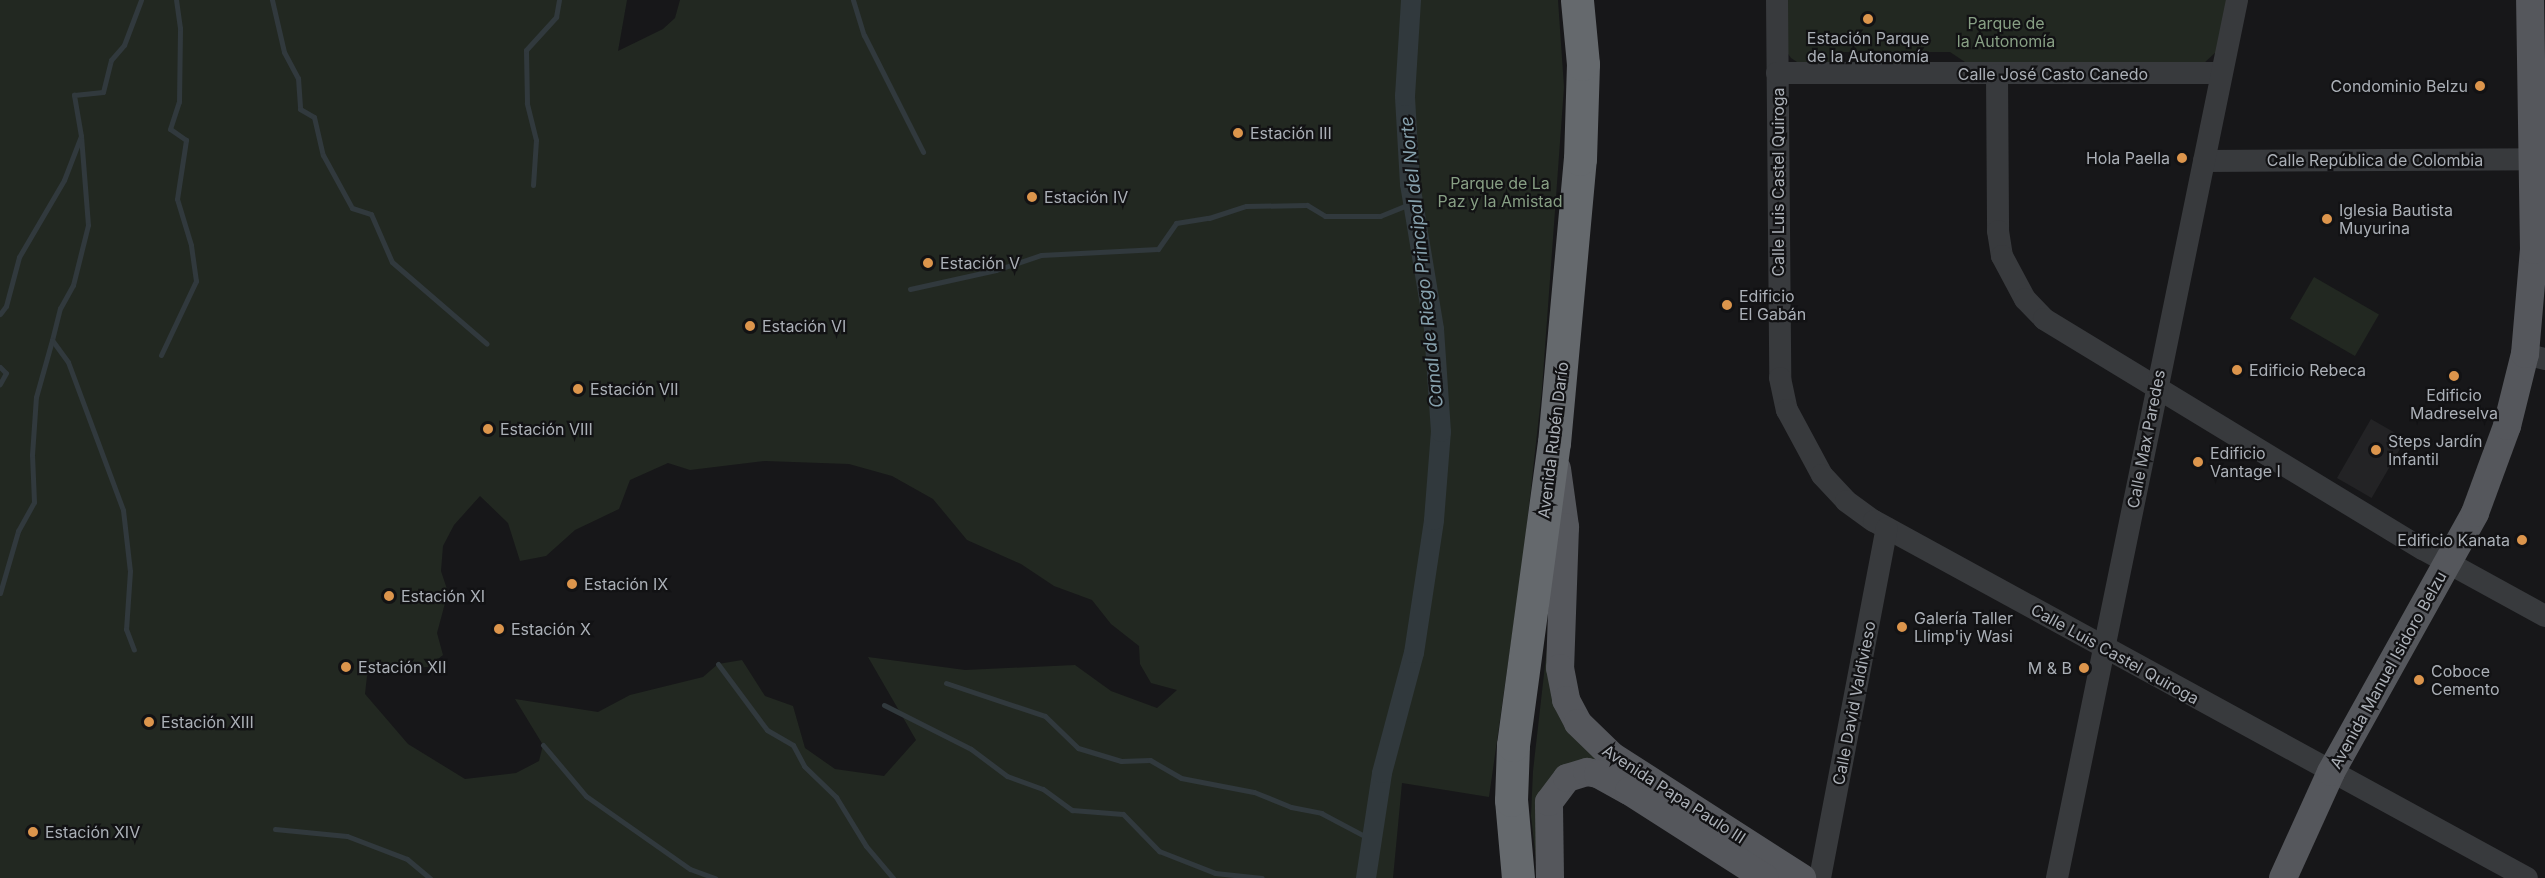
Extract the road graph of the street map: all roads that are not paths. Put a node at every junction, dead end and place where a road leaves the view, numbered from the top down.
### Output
1 (1577, 0) edge
2 (1777, 0) edge
3 (2237, 0) edge
4 (2530, 0) edge
5 (2221, 73) junction
6 (1777, 74) junction
7 (1997, 75) junction
8 (2539, 159) edge
9 (2204, 161) junction
10 (2535, 357) edge
11 (2156, 386) junction
12 (1554, 443) junction
13 (1887, 528) junction
14 (2448, 563) junction
15 (2545, 616) edge
16 (2105, 649) junction
17 (2331, 771) junction
18 (1511, 876) edge
19 (1551, 878) edge
20 (1765, 878) edge
21 (1802, 878) edge
22 (1820, 878) edge
23 (2057, 878) edge
24 (2283, 878) edge
25 (2528, 878) edge

1 - 12 highway, Avenida Rubén Darío
2 - 6 street, Calle Luis Castel Quiroga
3 - 5 street, Calle Max Paredes
4 - 8 main road, Avenida Manuel Isidoro Belzu
5 - 7 street, Calle José Casto Canedo
5 - 9 street, Calle Max Paredes
6 - 7 street, Calle José Casto Canedo
6 - 13 street, Calle Luis Castel Quiroga
7 - 11 street
8 - 9 street, Calle República de Colombia
8 - 10 main road, Avenida Manuel Isidoro Belzu
9 - 11 street, Calle Max Paredes
10 - 14 main road, Avenida Manuel Isidoro Belzu
11 - 14 street
11 - 16 street, Calle Max Paredes
12 - 18 highway, Avenida Rubén Darío
12 - 21 main road, Avenida Papa Paulo III
13 - 16 street, Calle Luis Castel Quiroga
13 - 22 street, Calle David Valdivieso
14 - 15 street
14 - 17 main road, Avenida Manuel Isidoro Belzu
16 - 17 street, Calle Luis Castel Quiroga
16 - 23 street, Calle Max Paredes
17 - 24 main road, Avenida Manuel Isidoro Belzu
17 - 25 street, Calle Luis Castel Quiroga
19 - 20 main road, Avenida Papa Paulo III

